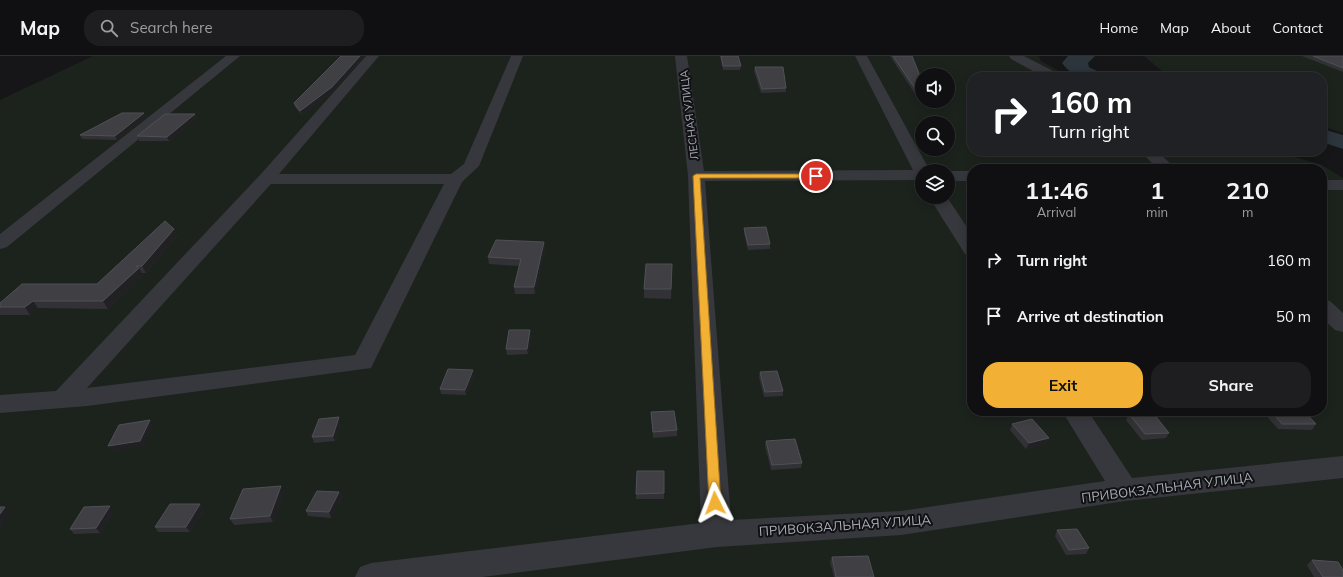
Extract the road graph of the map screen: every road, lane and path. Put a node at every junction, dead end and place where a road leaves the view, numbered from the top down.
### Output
1 (234, 56) edge
2 (373, 56) edge
3 (516, 56) edge
4 (681, 56) edge
5 (861, 56) edge
6 (1015, 56) edge
7 (1045, 72) edge
8 (1154, 156) edge
9 (918, 164) edge
10 (1162, 164) edge
11 (915, 175) edge
12 (696, 176) junction
13 (955, 176) edge
14 (967, 176) edge
15 (266, 179) junction
16 (455, 179) junction
17 (1327, 185) edge
18 (1343, 185) edge
19 (942, 204) edge
20 (0, 242) edge
21 (967, 242) edge
22 (1327, 311) edge
23 (1343, 325) edge
24 (64, 399) junction
25 (0, 404) edge
26 (1078, 416) edge
27 (1343, 467) edge
28 (1125, 490) junction
29 (717, 534) junction
30 (371, 577) edge

1 - 20 street
2 - 15 street
3 - 16 street
4 - 12 street, ЛЕСНАЯ УЛИЦА
5 - 9 street
6 - 7 street
8 - 10 street
11 - 12 street
12 - 29 street, ЛЕСНАЯ УЛИЦА
13 - 14 street
15 - 16 street
15 - 24 street
16 - 24 street
17 - 18 street
19 - 21 street
22 - 23 street
24 - 25 street
26 - 28 street
27 - 28 street, ПРИВОКЗАЛЬНАЯ УЛИЦА
28 - 29 street, ПРИВОКЗАЛЬНАЯ УЛИЦА
29 - 30 street, ПРИВОКЗАЛЬНАЯ УЛИЦА

